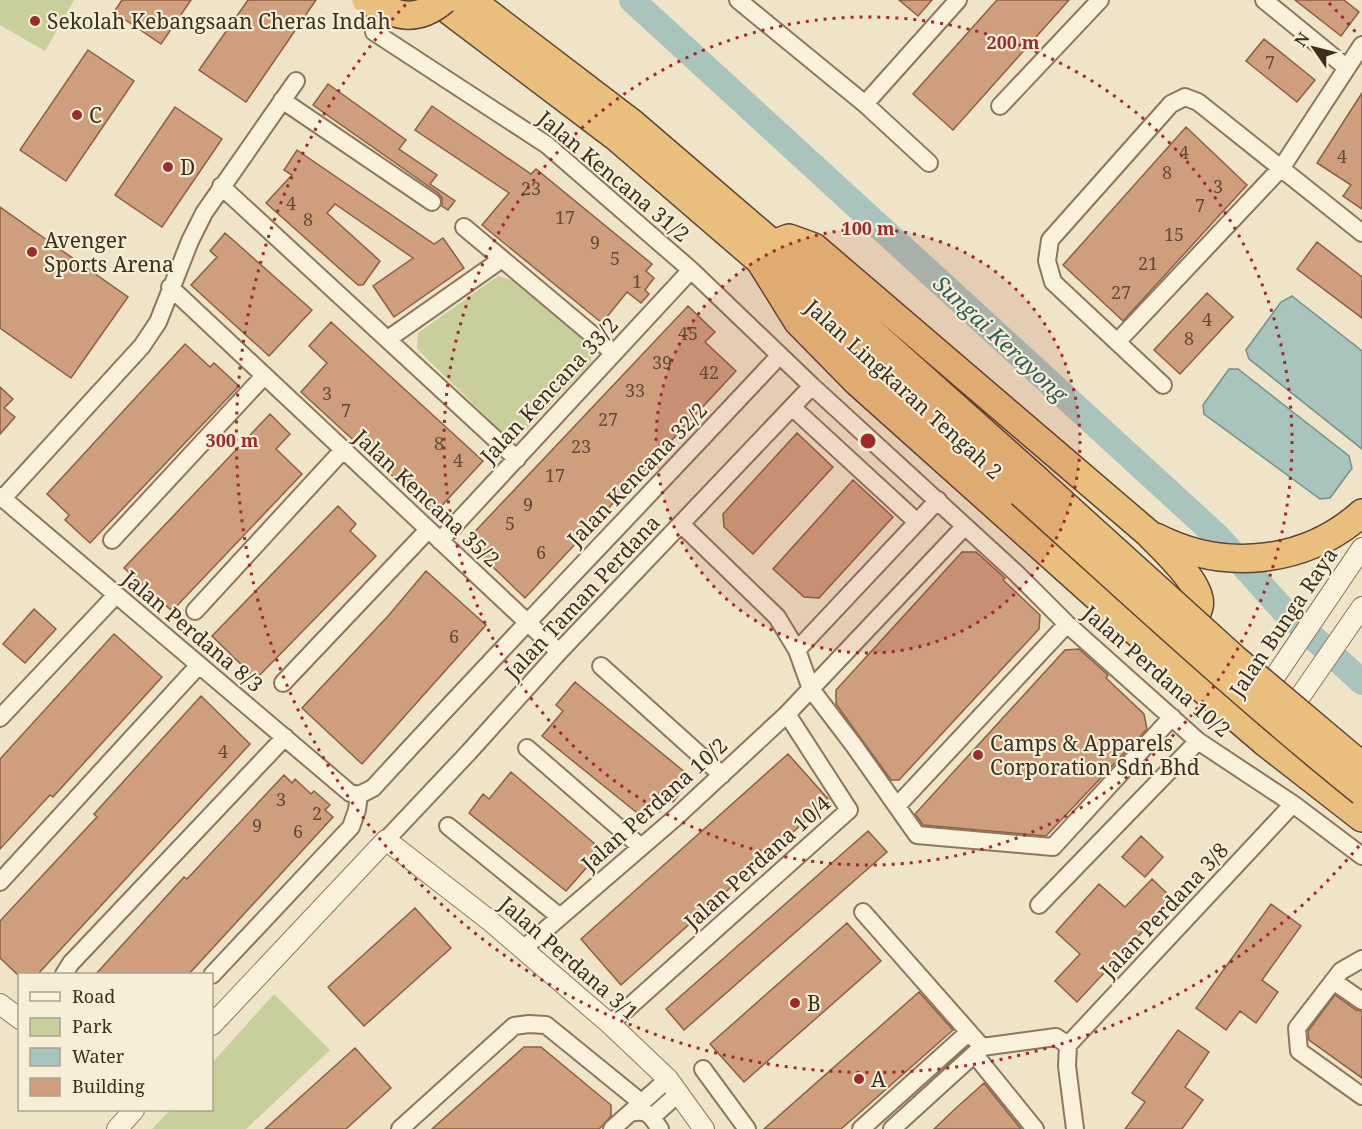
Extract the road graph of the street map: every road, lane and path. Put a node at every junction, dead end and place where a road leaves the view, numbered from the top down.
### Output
1 (366, 0) edge
2 (435, 0) edge
3 (444, 0) edge
4 (471, 0) edge
5 (738, 0) edge
6 (958, 0) edge
7 (1100, 0) edge
8 (1264, 0) edge
9 (374, 32) dead end
10 (1362, 45) edge
11 (1347, 68) junction
12 (296, 81) dead end
13 (282, 100) junction
14 (865, 104) junction
15 (1000, 106) dead end
16 (929, 163) dead end
17 (1282, 167) junction
18 (221, 186) junction
19 (432, 202) dead end
20 (464, 227) dead end
21 (1362, 233) edge
22 (767, 252) junction
23 (502, 259) junction
24 (691, 270) junction
25 (170, 287) junction
26 (388, 339) junction
27 (1119, 341) junction
28 (614, 353) junction
29 (780, 355) junction
30 (264, 376) junction
31 (1163, 385) dead end
32 (812, 386) junction
33 (792, 407) junction
34 (343, 450) junction
35 (517, 459) junction
36 (1028, 485) junction
37 (1, 497) edge
38 (938, 500) junction
39 (1362, 513) edge
40 (917, 522) junction
41 (681, 524) junction
42 (965, 526) junction
43 (1148, 533) junction
44 (434, 536) junction
45 (112, 540) dead end
46 (1362, 548) edge
47 (116, 595) junction
48 (195, 611) dead end
49 (1358, 613) edge
50 (526, 622) junction
51 (1067, 624) junction
52 (1144, 639) junction
53 (796, 650) junction
54 (559, 652) junction
55 (199, 665) junction
56 (601, 666) dead end
57 (284, 683) dead end
58 (811, 689) junction
59 (787, 714) junction
60 (1172, 717) junction
61 (0, 718) edge
62 (1243, 724) junction
63 (285, 738) junction
64 (1198, 741) junction
65 (1267, 744) junction
66 (527, 748) dead end
67 (1362, 766) edge
68 (722, 775) junction
69 (1362, 792) edge
70 (359, 795) junction
71 (1293, 804) junction
72 (897, 806) junction
73 (1362, 819) edge
74 (448, 826) dead end
75 (386, 840) junction
76 (641, 847) junction
77 (1362, 856) edge
78 (0, 882) edge
79 (1039, 905) dead end
80 (863, 912) dead end
81 (560, 917) junction
82 (523, 949) junction
83 (1362, 959) edge
84 (65, 973) edge
85 (213, 974) edge
86 (1333, 981) junction
87 (1362, 1001) edge
88 (0, 1004) edge
89 (18, 1018) edge
90 (610, 1023) junction
91 (213, 1024) edge
92 (969, 1032) junction
93 (1068, 1045) junction
94 (979, 1051) junction
95 (704, 1069) dead end
96 (674, 1086) junction
97 (1362, 1096) edge
98 (636, 1108) junction
99 (133, 1111) edge
100 (656, 1123) edge
101 (117, 1129) edge
102 (400, 1129) edge
103 (612, 1129) edge
104 (704, 1129) edge
105 (747, 1129) edge
106 (861, 1129) edge
107 (892, 1129) edge
108 (1035, 1129) edge
109 (1075, 1129) edge

1 - 3 highway, bridge
2 - 22 highway, Jalan Lingkaran Tengah 2
4 - 22 highway, Jalan Lingkaran Tengah 2
5 - 14 street
6 - 14 street
7 - 15 street
8 - 11 street
9 - 24 street, Jalan Kencana 31/2
10 - 11 street
11 - 17 street
12 - 13 street
13 - 18 street
13 - 19 street
14 - 16 street
17 - 21 street
17 - 27 street
17 - 27 street
18 - 25 street
18 - 26 street
20 - 23 street
22 - 36 highway, Jalan Lingkaran Tengah 2
22 - 43 highway
22 - 52 highway
23 - 26 street
23 - 28 street
24 - 28 street, Jalan Kencana 33/2
24 - 29 street, Jalan Kencana 31/2
25 - 30 street, Jalan Kencana 35/2
25 - 37 street
26 - 35 street
27 - 31 street
28 - 35 street, Jalan Kencana 33/2
29 - 32 street, Jalan Perdana 10/2
29 - 50 street, Jalan Kencana 32/2
30 - 34 street, Jalan Kencana 35/2
30 - 45 street
32 - 33 street, Jalan Taman Perdana
32 - 38 street, Jalan Perdana 10/2
33 - 40 street
33 - 41 street, Jalan Taman Perdana
34 - 44 street, Jalan Kencana 35/2
34 - 48 street
35 - 44 street, Jalan Kencana 33/2
36 - 67 highway, Jalan Lingkaran Tengah 2, bridge
36 - 69 highway, Jalan Lingkaran Tengah 2, bridge
37 - 47 street, Jalan Perdana 8/3
38 - 40 street
38 - 42 street, Jalan Perdana 10/2
39 - 43 highway
40 - 53 street
41 - 53 street
41 - 54 street, Jalan Taman Perdana
42 - 51 street, Jalan Perdana 10/2
42 - 58 street, Jalan Perdana 10/2
43 - 52 highway
44 - 50 street, Jalan Kencana 35/2
44 - 57 street, Jalan Kencana 33/2
46 - 62 street, Jalan Bunga Raya
47 - 55 street, Jalan Perdana 8/3
47 - 61 street
49 - 65 street
50 - 54 street, Jalan Kencana 35/2
50 - 70 street, Jalan Kencana 32/2
51 - 60 street, Jalan Perdana 10/2
51 - 72 street
52 - 62 highway
53 - 58 street
54 - 75 street, Jalan Taman Perdana
55 - 63 street, Jalan Perdana 8/3
55 - 78 street
56 - 68 street
58 - 59 street, Jalan Perdana 10/2
58 - 72 street
59 - 68 street, Jalan Perdana 10/2
59 - 90 street, Jalan Perdana 10/4
60 - 64 street, Jalan Perdana 10/2
60 - 72 street
62 - 65 highway
63 - 70 street, Jalan Perdana 8/3
63 - 84 street
64 - 71 street, Jalan Perdana 10/2
64 - 79 street
65 - 73 highway
66 - 76 street
68 - 76 street, Jalan Perdana 10/2
70 - 85 street
71 - 77 street, Jalan Perdana 10/2
71 - 93 street, Jalan Perdana 3/8
74 - 81 street
75 - 82 street, Jalan Perdana 3/1
75 - 91 street
76 - 81 street, Jalan Perdana 10/2
80 - 92 street
81 - 82 street, Jalan Perdana 10/2
82 - 90 street, Jalan Perdana 3/1
83 - 86 street
86 - 87 street
86 - 97 street
88 - 89 street
90 - 96 street, Jalan Perdana 3/1
92 - 94 street
92 - 106 street
93 - 94 street
93 - 109 street
94 - 107 street
94 - 108 street
95 - 105 street
96 - 98 street
96 - 100 street
96 - 104 street, Jalan Perdana 3/1
98 - 100 street
98 - 102 street
98 - 103 street
99 - 101 street

